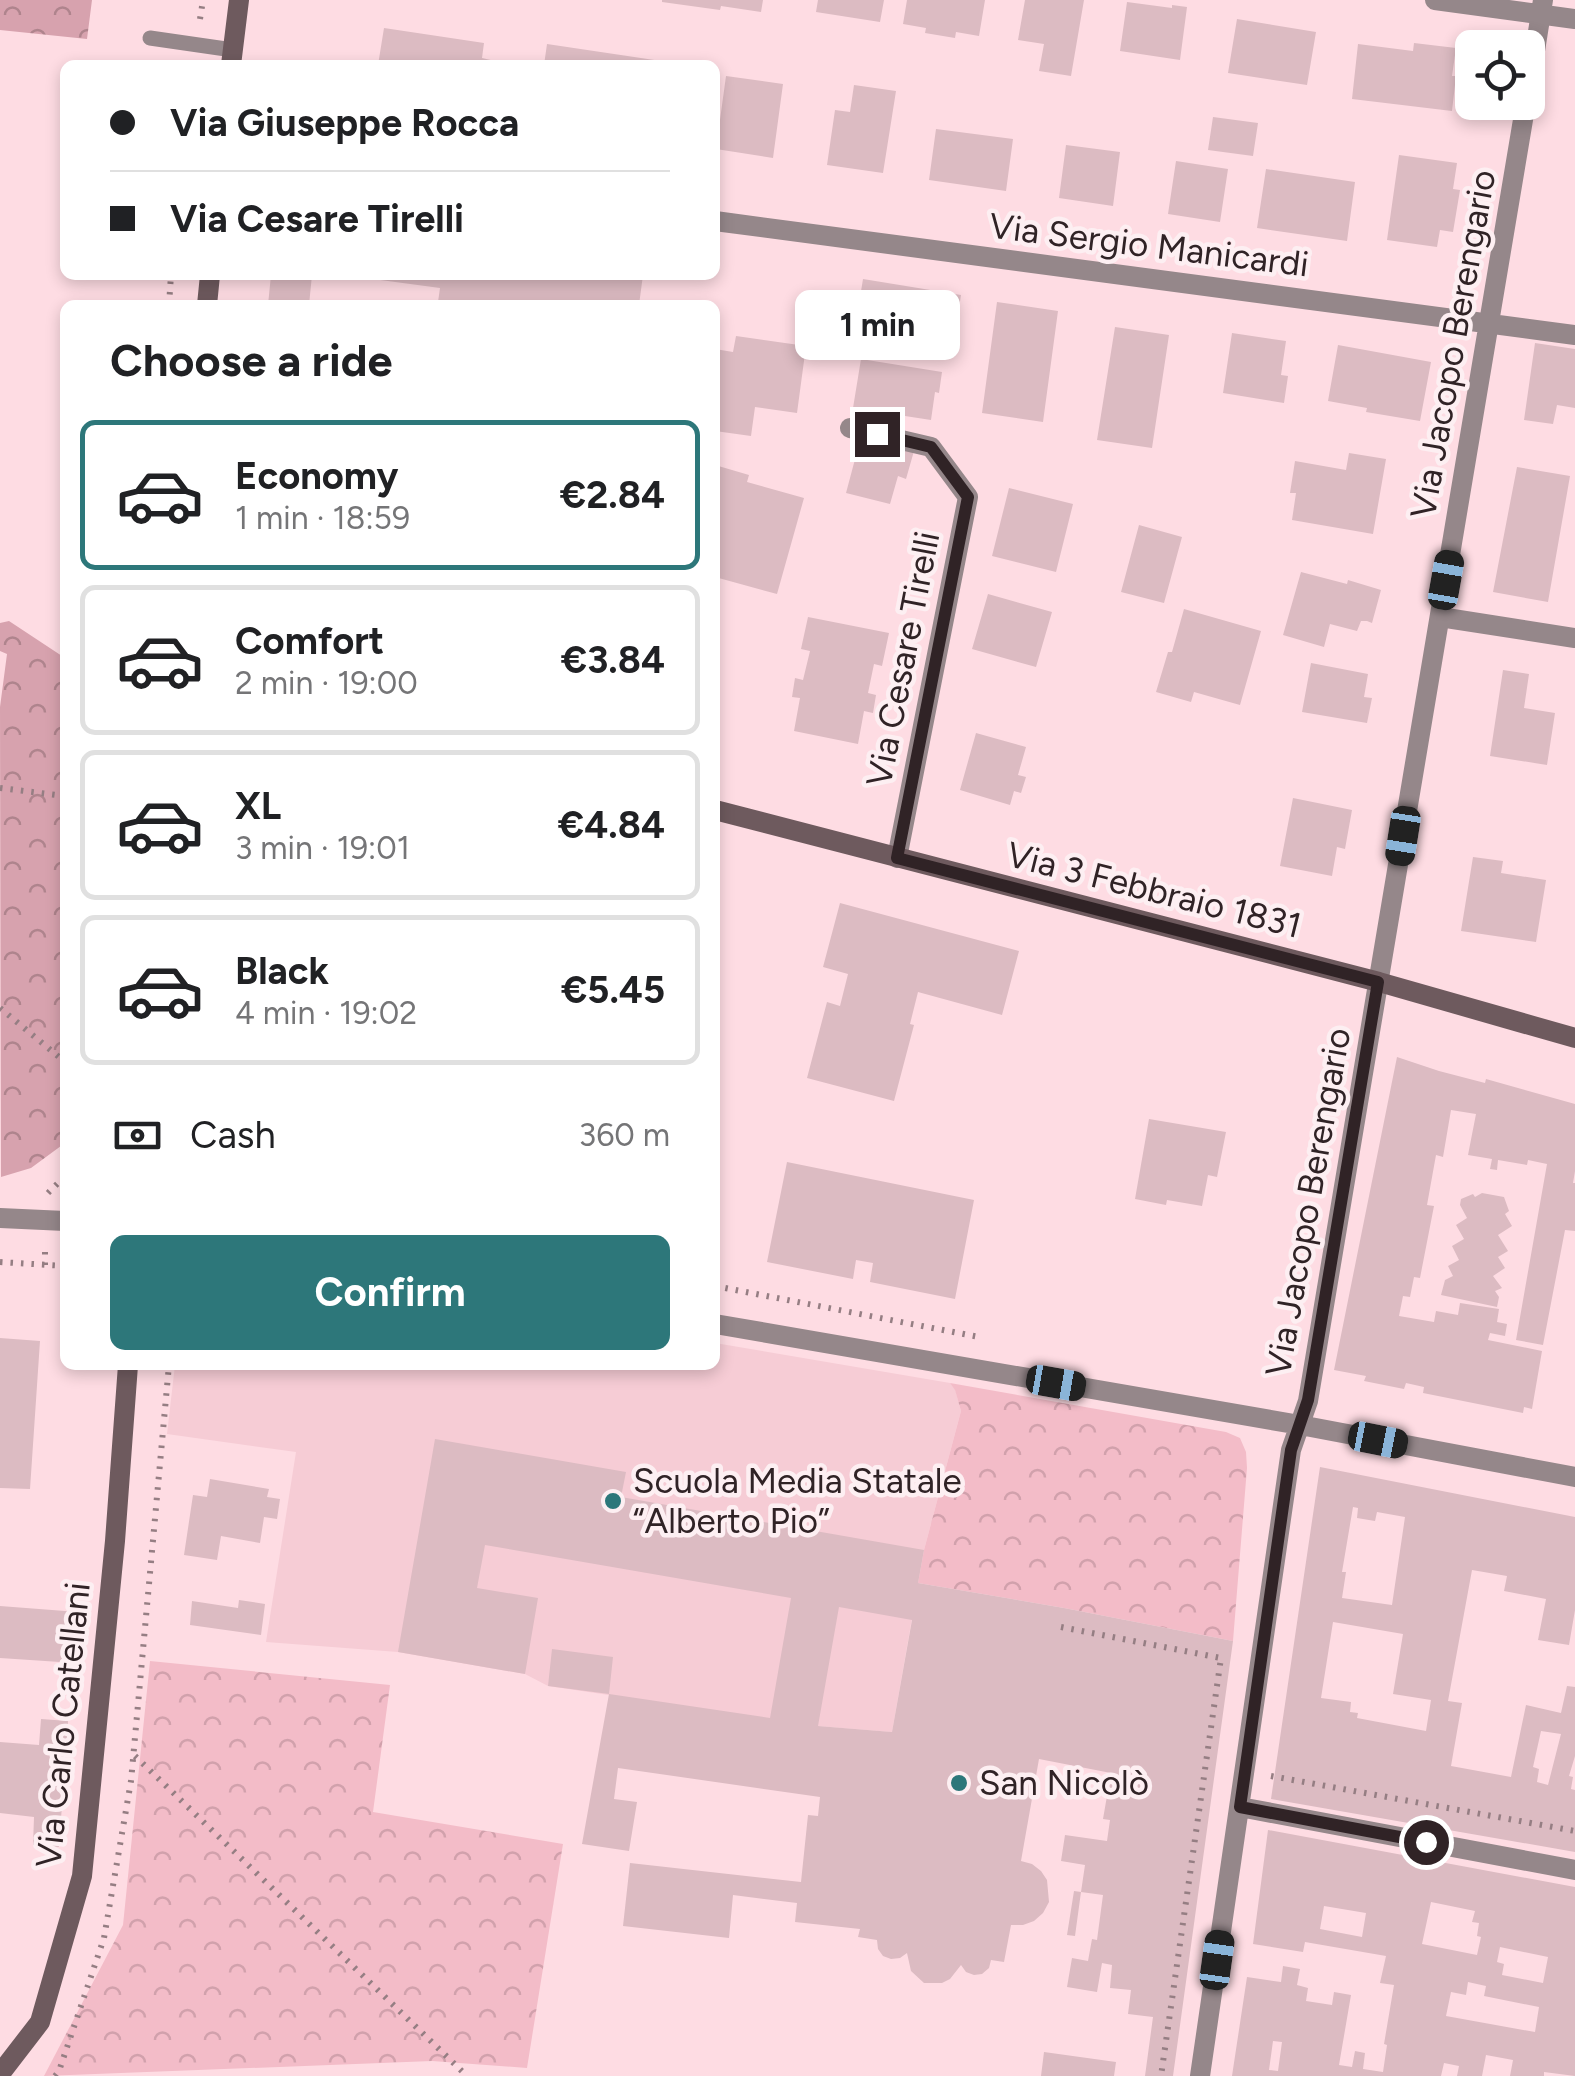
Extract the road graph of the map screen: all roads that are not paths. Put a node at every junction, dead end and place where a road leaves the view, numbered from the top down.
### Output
1 (239, 0) edge
2 (1435, 0) edge
3 (1542, 7) edge
4 (1575, 19) edge
5 (150, 38) dead end
6 (232, 58) edge
7 (1523, 120) edge
8 (720, 221) edge
9 (1490, 322) junction
10 (1575, 335) edge
11 (850, 428) dead end
12 (1440, 617) junction
13 (1575, 638) edge
14 (720, 811) edge
15 (897, 858) junction
16 (1378, 982) junction
17 (1575, 1038) edge
18 (0, 1218) edge
19 (60, 1221) edge
20 (720, 1325) edge
21 (128, 1370) edge
22 (1300, 1425) junction
23 (1575, 1477) edge
24 (1240, 1807) junction
25 (1575, 1870) edge
26 (0, 2074) edge
27 (1200, 2076) edge

1 - 6 street
2 - 3 street
3 - 4 street
5 - 6 lane
7 - 9 street, Via Jacopo Berengario
8 - 9 street, Via Sergio Manicardi
9 - 10 street, Via Sergio Manicardi
9 - 12 street, Via Jacopo Berengario
11 - 15 street, Via Cesare Tirelli
12 - 13 street
12 - 16 street, Via Jacopo Berengario
14 - 15 street, Via 3 Febbraio 1831
15 - 16 street, Via 3 Febbraio 1831
16 - 17 street, Via 3 Febbraio 1831
16 - 22 street, Via Jacopo Berengario
18 - 19 street
20 - 22 street
21 - 26 street, Via Carlo Catellani
22 - 23 street
22 - 24 street, Via Jacopo Berengario
24 - 25 street
24 - 27 street, Via Jacopo Berengario

